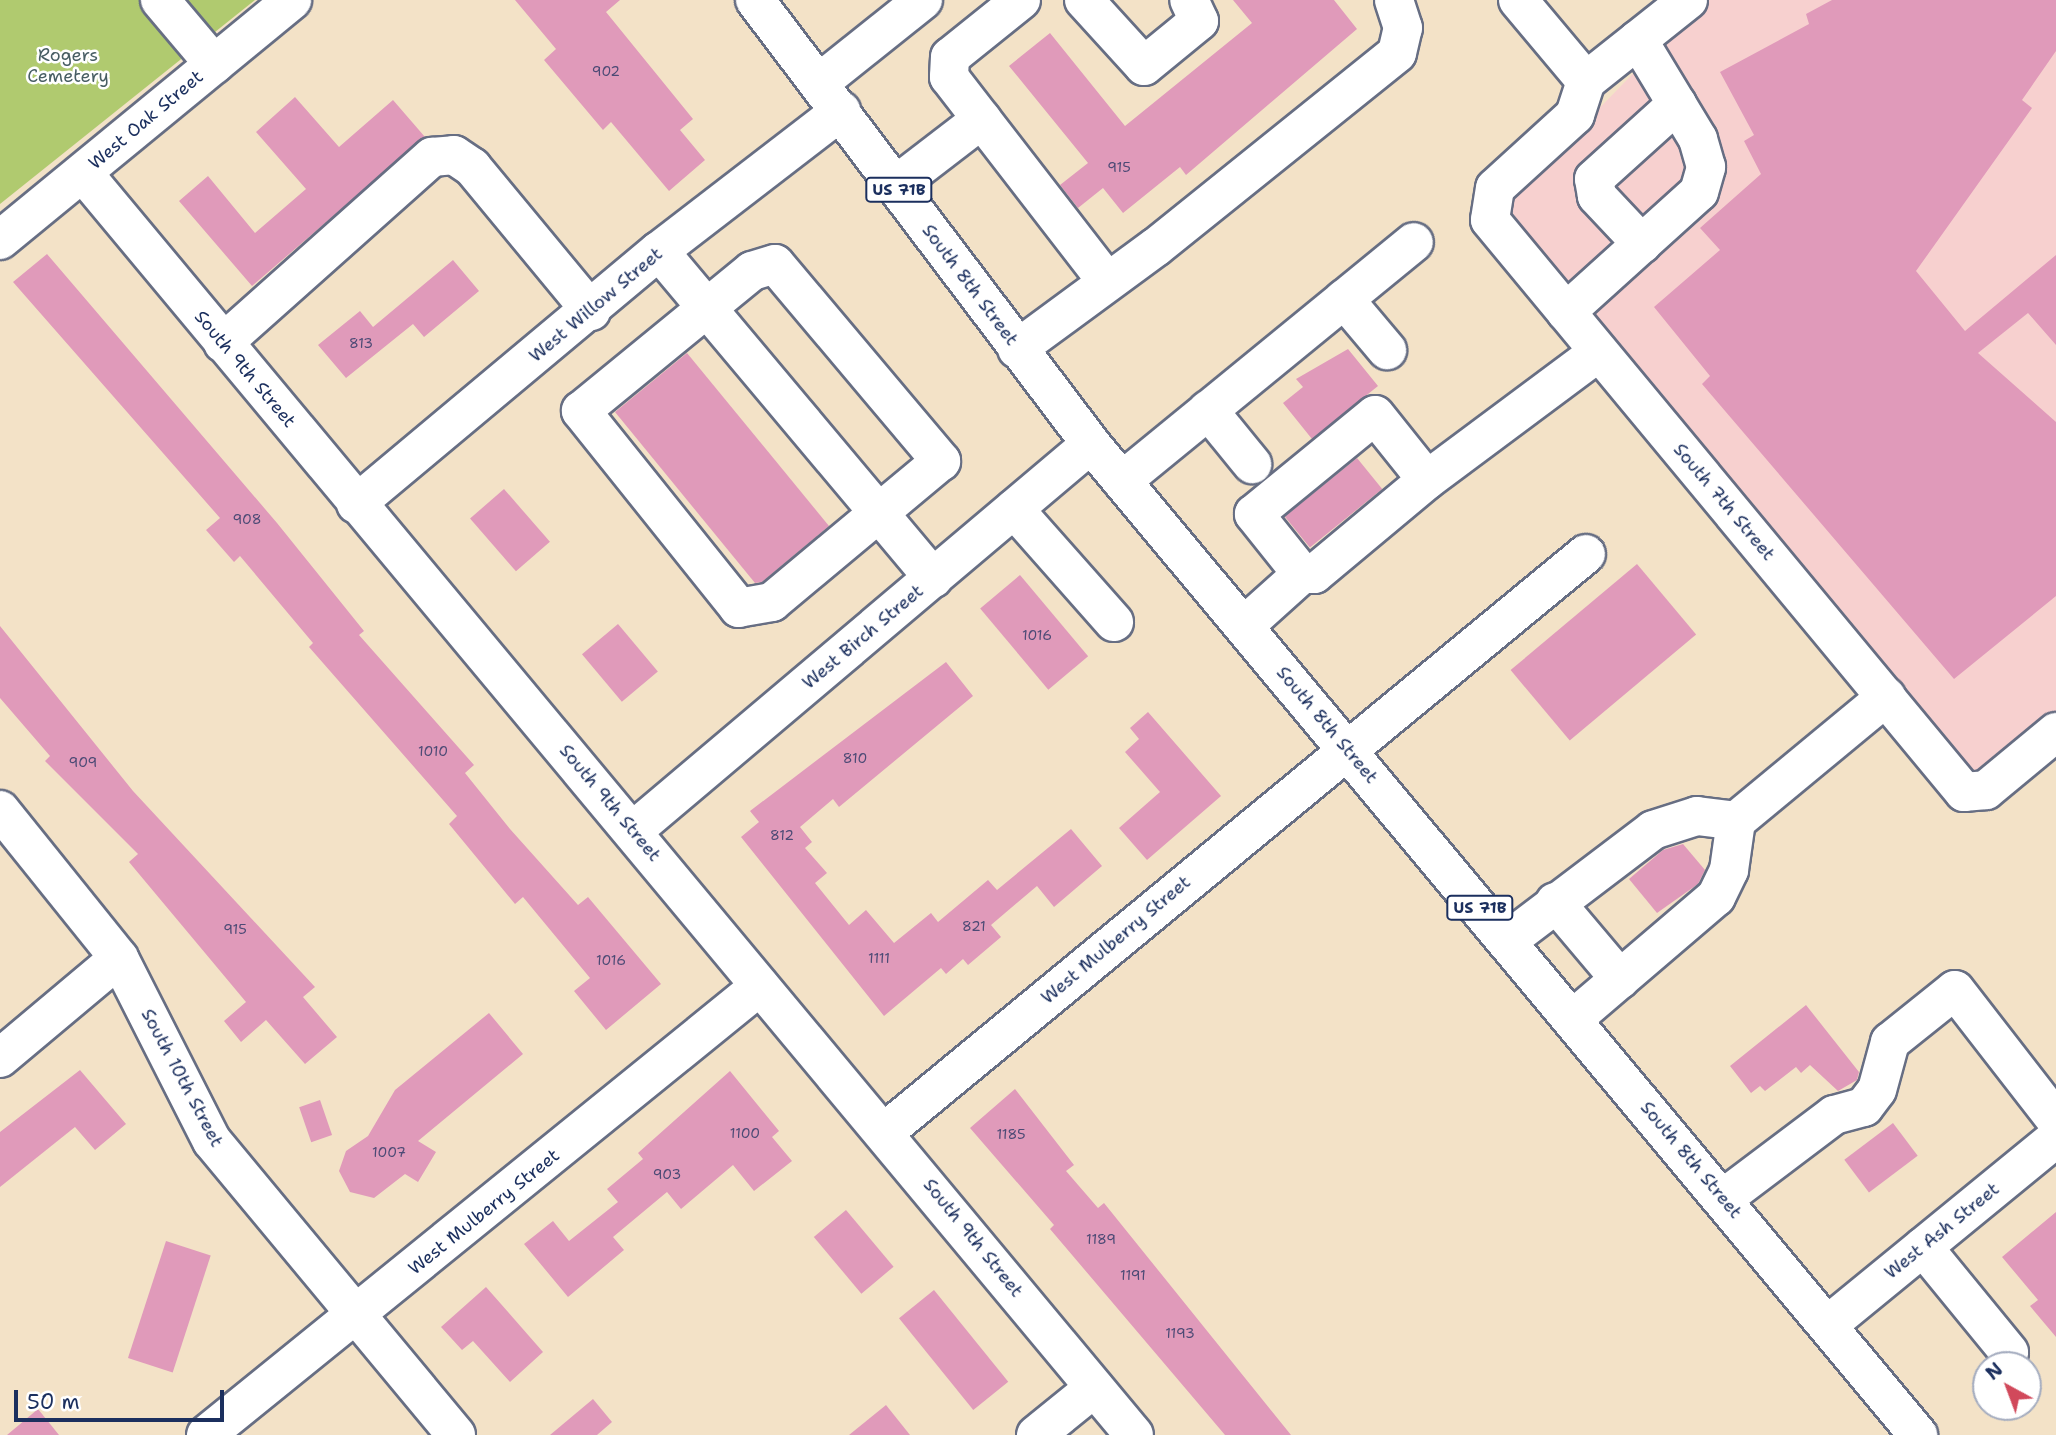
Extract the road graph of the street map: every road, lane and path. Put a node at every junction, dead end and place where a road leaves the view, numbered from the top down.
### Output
1 (160, 0) edge
2 (292, 0) edge
3 (755, 0) edge
4 (923, 0) edge
5 (1021, 0) edge
6 (1084, 0) edge
7 (1189, 0) edge
8 (1394, 0) edge
9 (1518, 0) edge
10 (1688, 0) edge
11 (1638, 40) junction
12 (214, 64) junction
13 (1586, 82) junction
14 (830, 97) junction
15 (1677, 104) junction
16 (982, 119) junction
17 (83, 173) junction
18 (896, 185) junction
19 (0, 240) edge
20 (1414, 242) dead end
21 (1642, 244) junction
22 (659, 251) junction
23 (1106, 280) junction
24 (1345, 299) junction
25 (706, 307) junction
26 (591, 311) junction
27 (1566, 312) junction
28 (223, 343) junction
29 (1017, 349) junction
30 (1387, 350) dead end
31 (1599, 352) junction
32 (1208, 410) junction
33 (1091, 444) junction
34 (1252, 464) dead end
35 (1427, 480) junction
36 (1122, 481) junction
37 (356, 504) junction
38 (1014, 509) junction
39 (878, 513) junction
40 (1586, 554) dead end
41 (1302, 574) junction
42 (933, 578) junction
43 (1114, 622) dead end
44 (1244, 626) junction
45 (1886, 697) junction
46 (2056, 732) edge
47 (1345, 748) junction
48 (0, 810) edge
49 (1736, 821) junction
50 (634, 830) junction
51 (1555, 902) junction
52 (1507, 941) junction
53 (119, 958) junction
54 (1620, 979) junction
55 (760, 986) junction
56 (1573, 1019) junction
57 (0, 1058) edge
58 (2056, 1120) edge
59 (886, 1131) junction
60 (2056, 1138) edge
61 (1724, 1198) junction
62 (1923, 1247) junction
63 (356, 1317) junction
64 (1829, 1324) junction
65 (2008, 1351) edge
66 (1094, 1388) junction
67 (206, 1435) edge
68 (456, 1435) edge
69 (1036, 1435) edge
70 (1134, 1435) edge
71 (1919, 1435) edge

1 - 12 street
2 - 12 street, West Oak Street
3 - 14 street, South 8th Street / US 71B
4 - 14 street, West Willow Street
5 - 16 street
6 - 7 street
8 - 23 street
9 - 13 street
10 - 11 street
11 - 13 street
11 - 15 street
12 - 17 street, West Oak Street
13 - 27 street, South 7th Street
14 - 18 street, South 8th Street / US 71B
14 - 22 street, West Willow Street
15 - 21 street
15 - 21 street
16 - 18 street
16 - 23 street
17 - 19 street, West Oak Street
17 - 28 street, South 9th Street
18 - 29 street, South 8th Street / US 71B
20 - 24 street
21 - 27 street
22 - 25 street
22 - 26 street, West Willow Street
23 - 29 street
24 - 30 street
24 - 32 street
25 - 39 street
25 - 39 street
25 - 39 street
26 - 28 street
26 - 37 street, West Willow Street
27 - 31 street, South 7th Street
28 - 37 street, South 9th Street
29 - 33 street, South 8th Street / US 71B
31 - 35 street
31 - 45 street, South 7th Street
32 - 34 street
32 - 36 street
33 - 36 street, South 8th Street / US 71B
33 - 38 street, West Birch Street
35 - 41 street
35 - 41 street
36 - 44 street, South 8th Street / US 71B
37 - 50 street, South 9th Street
38 - 42 street, West Birch Street
38 - 43 street
39 - 42 street
40 - 47 street, West Mulberry Street
41 - 44 street
42 - 50 street, West Birch Street
44 - 47 street, South 8th Street / US 71B
45 - 46 street, South 7th Street
45 - 49 street
47 - 52 street, South 8th Street / US 71B
47 - 59 street, West Mulberry Street
48 - 53 street, South 10th Street
49 - 51 street
49 - 54 street
50 - 55 street, South 9th Street
51 - 52 street
51 - 54 street
52 - 56 street, South 8th Street / US 71B
53 - 57 street
53 - 63 street, South 10th Street
54 - 56 street
55 - 59 street, South 9th Street
55 - 63 street, West Mulberry Street
56 - 61 street, South 8th Street / US 71B
58 - 61 street
59 - 66 street, South 9th Street
60 - 62 street, West Ash Street
61 - 64 street, South 8th Street / US 71B
62 - 64 street, West Ash Street
62 - 65 street
63 - 67 street, West Mulberry Street
63 - 68 street, South 10th Street
64 - 71 street, South 8th Street / US 71B
66 - 69 street
66 - 70 street, South 9th Street

